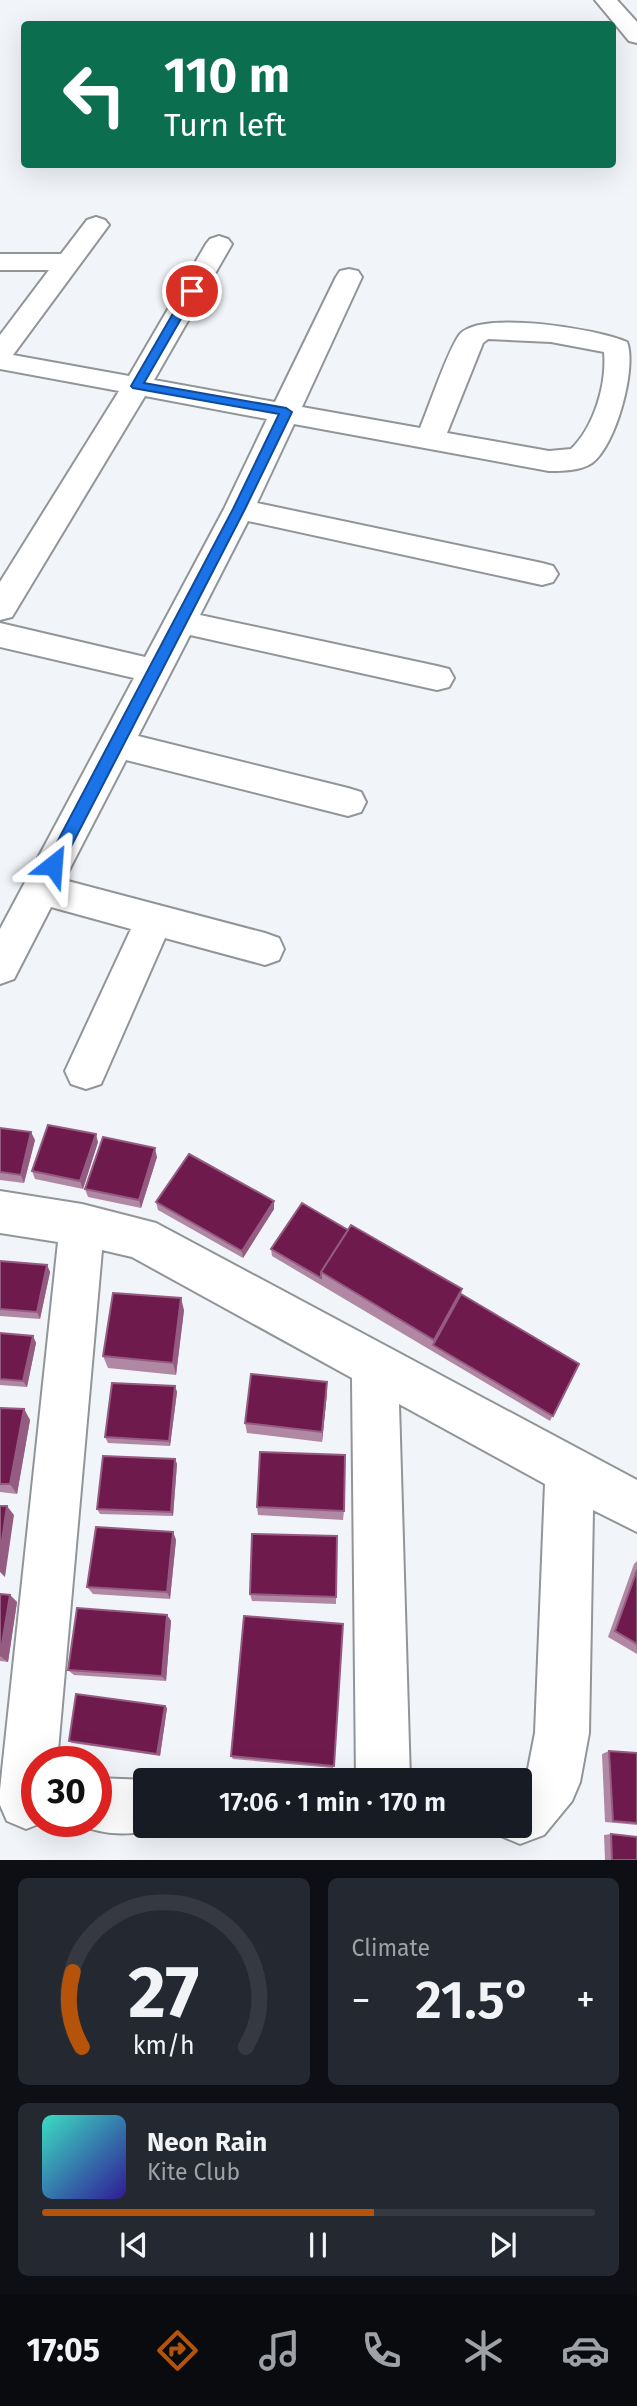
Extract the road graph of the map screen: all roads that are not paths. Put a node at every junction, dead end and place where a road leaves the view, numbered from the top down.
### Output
1 (606, 0) edge
2 (637, 36) edge
3 (96, 225) dead end
4 (219, 244) dead end
5 (0, 262) edge
6 (68, 262) junction
7 (349, 277) dead end
8 (3, 348) edge
9 (137, 386) junction
10 (624, 401) edge
11 (286, 412) junction
12 (430, 439) junction
13 (239, 509) junction
14 (542, 574) dead end
15 (0, 609) edge
16 (181, 622) junction
17 (0, 635) edge
18 (154, 671) junction
19 (437, 678) dead end
20 (116, 744) junction
21 (348, 802) dead end
22 (41, 890) junction
23 (154, 920) junction
24 (265, 949) dead end
25 (0, 967) edge
26 (86, 1070) dead end
27 (0, 1212) edge
28 (82, 1224) junction
29 (375, 1365) junction
30 (570, 1471) junction
31 (637, 1507) edge
32 (27, 1746) edge
33 (383, 1768) edge
34 (112, 1805) edge
35 (133, 1806) edge
36 (532, 1808) edge

1 - 2 street
3 - 6 street
4 - 9 street
5 - 6 street
6 - 8 street
7 - 11 street
8 - 9 street
9 - 11 street
9 - 15 street
10 - 12 street
10 - 12 street
11 - 12 street
11 - 13 street
13 - 14 street
13 - 16 street
16 - 18 street
16 - 19 street
17 - 18 street
18 - 20 street
20 - 21 street
20 - 22 street
22 - 23 street
22 - 25 street
23 - 24 street
23 - 26 street
27 - 28 street
28 - 29 street
28 - 32 street
29 - 30 street
29 - 33 street
30 - 31 street
30 - 36 street
34 - 35 street

